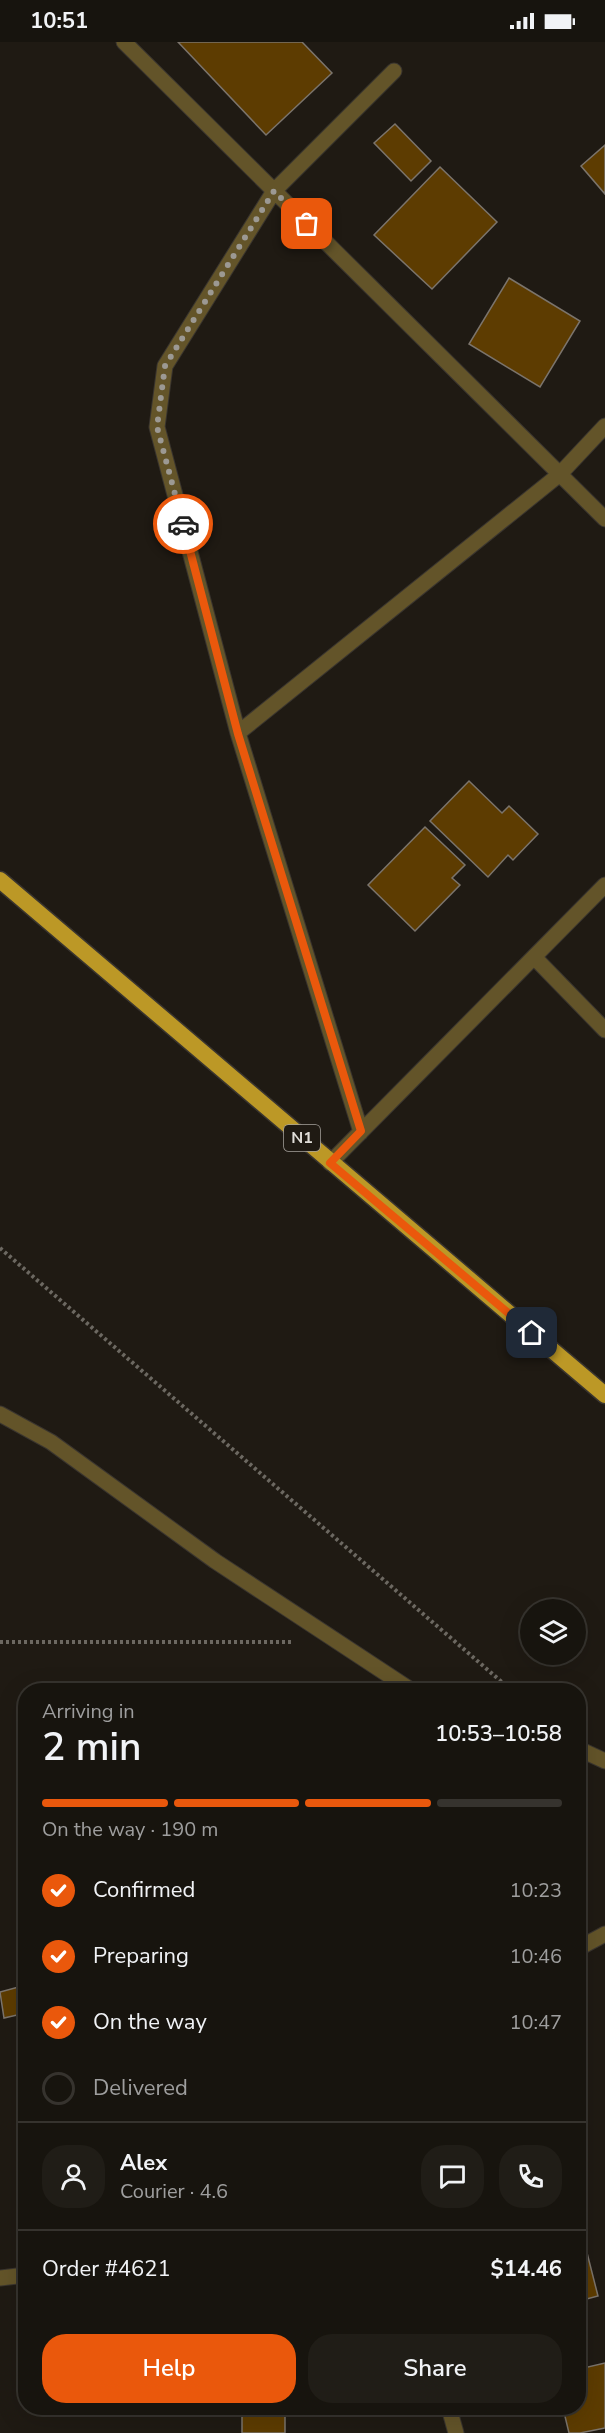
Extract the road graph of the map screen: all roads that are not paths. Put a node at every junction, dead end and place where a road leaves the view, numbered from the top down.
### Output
1 (124, 42) edge
2 (394, 71) dead end
3 (274, 191) junction
4 (605, 426) edge
5 (560, 474) junction
6 (605, 519) edge
7 (238, 734) junction
8 (0, 880) edge
9 (605, 885) edge
10 (534, 957) junction
11 (605, 1030) edge
12 (361, 1131) junction
13 (330, 1163) junction
14 (605, 1395) edge
15 (0, 1414) edge
16 (400, 1683) edge
17 (586, 1752) edge
18 (605, 1761) edge
19 (605, 1934) edge
20 (586, 1944) edge
21 (18, 2276) edge
22 (0, 2278) edge
23 (451, 2415) edge
24 (456, 2433) edge

1 - 3 street
2 - 3 street
3 - 5 street
3 - 7 street
4 - 5 street
5 - 6 street
5 - 7 street
7 - 12 street
8 - 13 highway, N1
9 - 10 street
10 - 11 street
10 - 12 street
12 - 13 street
13 - 14 highway, N1
15 - 16 street
17 - 18 street
19 - 20 street
21 - 22 street
23 - 24 street

